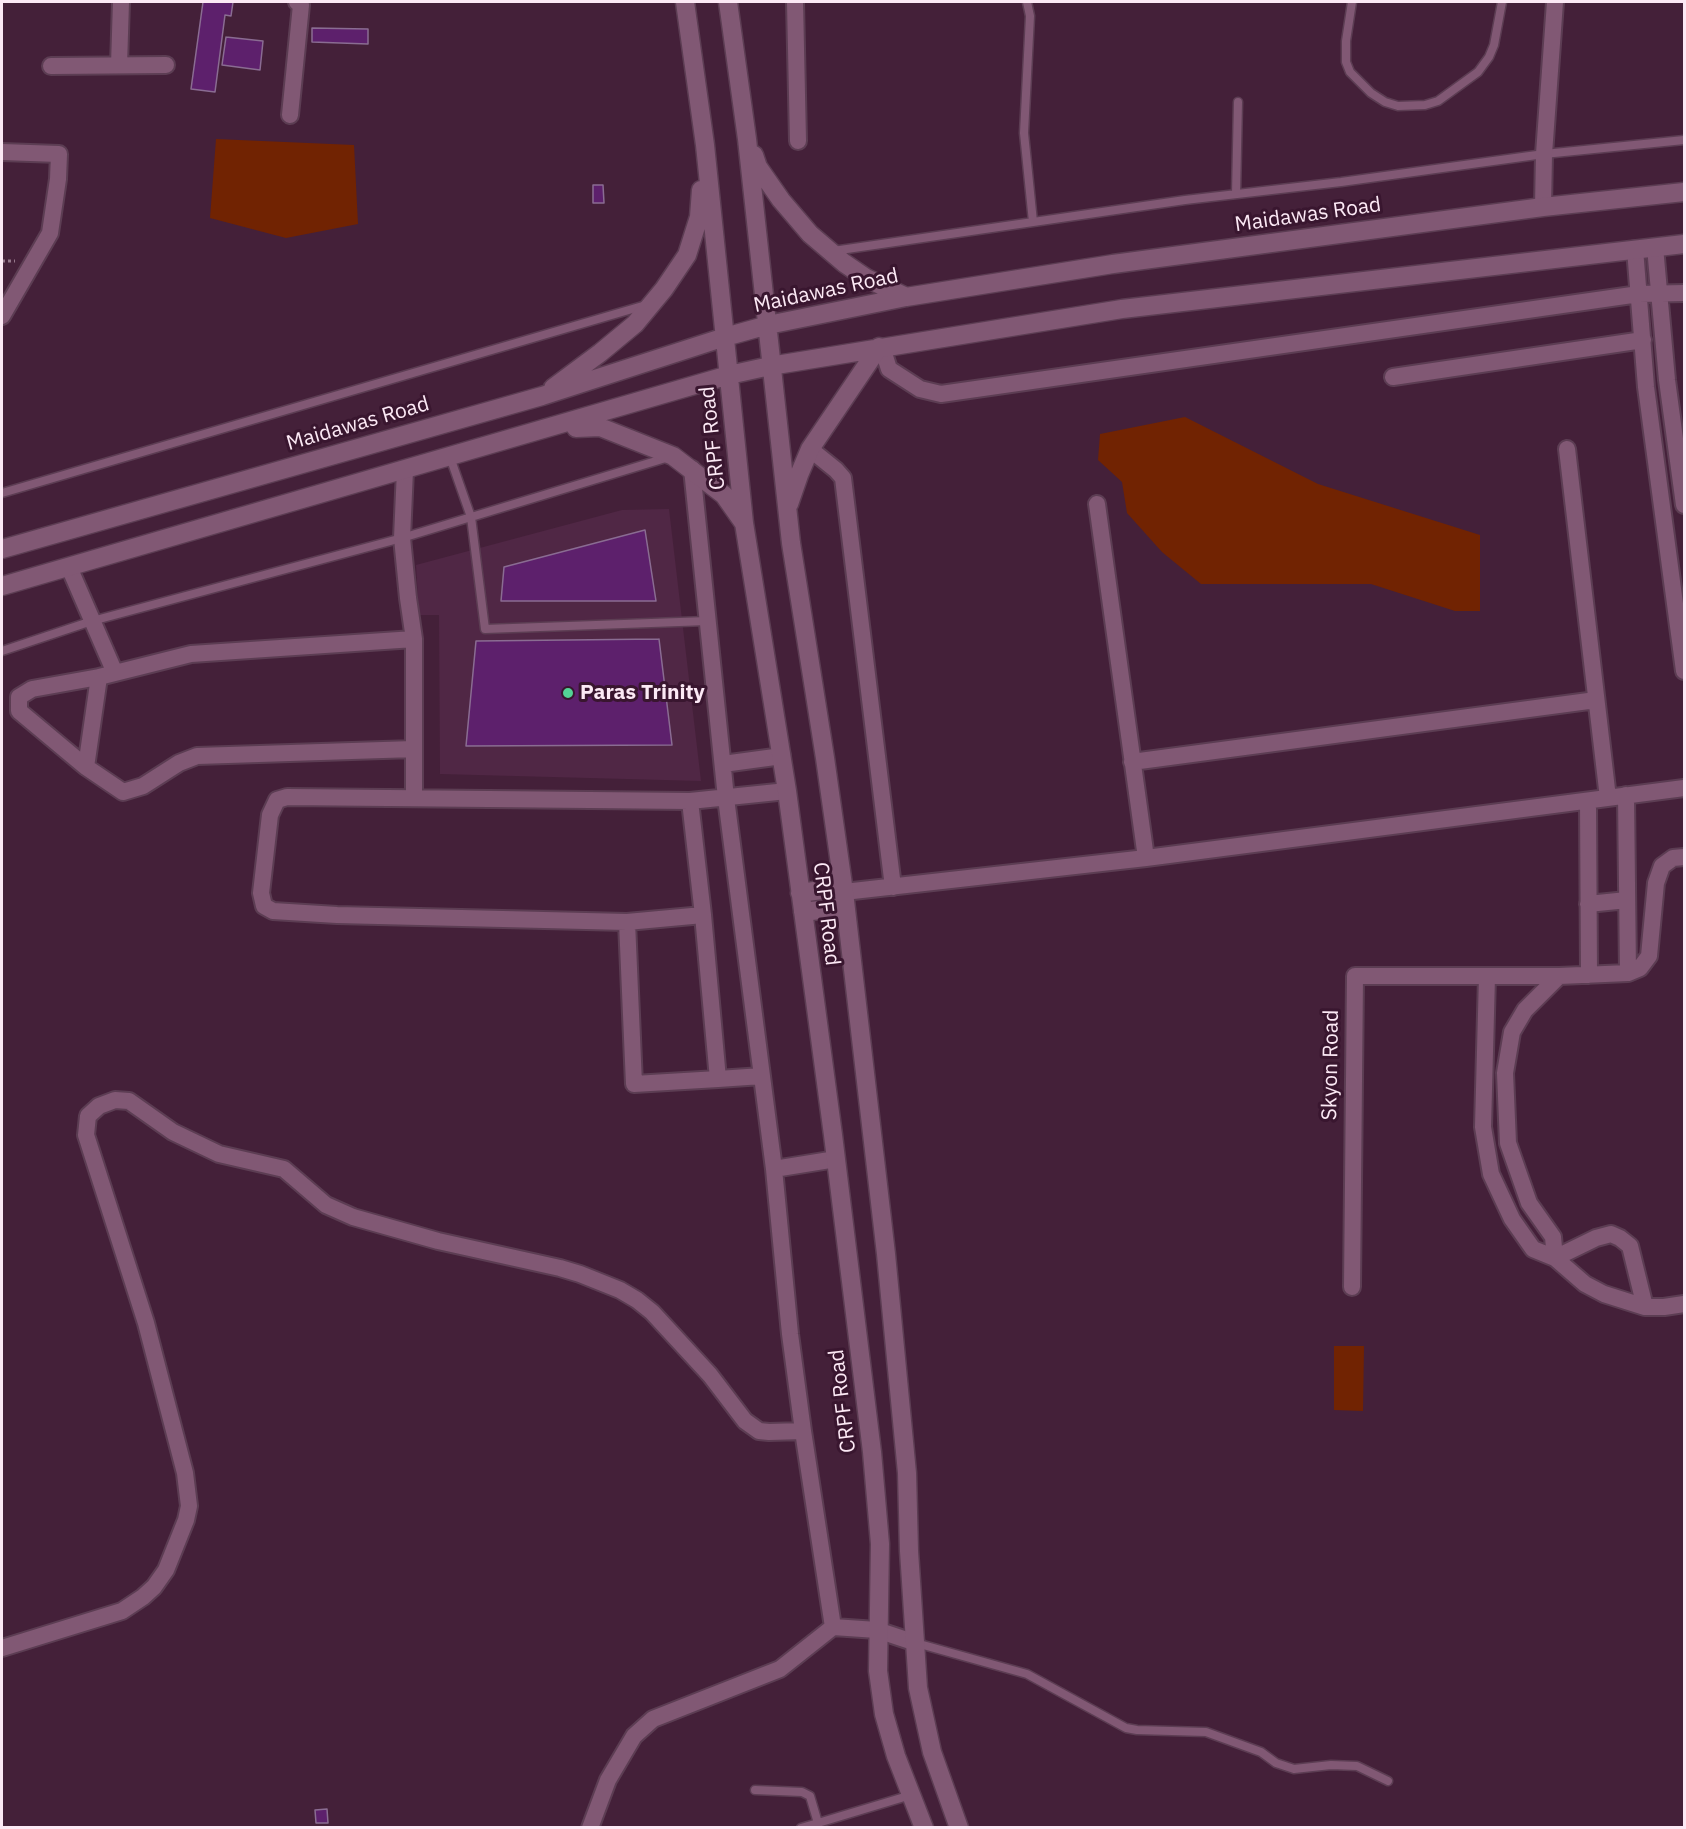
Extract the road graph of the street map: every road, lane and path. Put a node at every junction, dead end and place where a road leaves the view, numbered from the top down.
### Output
1 (121, 2) edge
2 (297, 2) edge
3 (685, 2) edge
4 (728, 2) edge
5 (795, 2) edge
6 (1027, 2) edge
7 (1352, 2) edge
8 (1502, 2) edge
9 (1555, 2) edge
10 (118, 65) junction
11 (166, 65) dead end
12 (51, 66) dead end
13 (1238, 102) dead end
14 (290, 115) dead end
15 (747, 139) junction
16 (1684, 140) edge
17 (798, 141) dead end
18 (705, 145) junction
19 (2, 152) edge
20 (1544, 154) junction
21 (1684, 192) edge
22 (1236, 194) junction
23 (1543, 207) junction
24 (1033, 222) junction
25 (1684, 244) edge
26 (1655, 247) junction
27 (1635, 249) junction
28 (830, 251) junction
29 (1684, 293) edge
30 (1639, 294) junction
31 (1659, 294) junction
32 (906, 297) junction
33 (652, 303) junction
34 (2, 316) edge
35 (768, 325) junction
36 (725, 337) junction
37 (1643, 340) junction
38 (881, 347) junction
39 (770, 366) junction
40 (729, 375) junction
41 (1393, 377) dead end
42 (1667, 380) junction
43 (1646, 387) junction
44 (542, 396) junction
45 (546, 430) junction
46 (810, 449) junction
47 (1567, 450) dead end
48 (673, 456) junction
49 (450, 457) junction
50 (692, 469) junction
51 (405, 470) junction
52 (2, 493) edge
53 (1097, 504) dead end
54 (1684, 505) edge
55 (787, 511) junction
56 (471, 518) junction
57 (744, 523) junction
58 (402, 538) junction
59 (2, 549) edge
60 (69, 567) junction
61 (2, 586) edge
62 (92, 621) junction
63 (708, 621) junction
64 (414, 639) junction
65 (2, 651) edge
66 (1684, 671) edge
67 (107, 675) junction
68 (1596, 700) junction
69 (414, 749) junction
70 (782, 756) junction
71 (1132, 762) junction
72 (723, 764) junction
73 (86, 767) junction
74 (1684, 788) edge
75 (787, 791) junction
76 (1626, 795) junction
77 (414, 797) junction
78 (726, 798) junction
79 (1608, 798) junction
80 (690, 801) junction
81 (1588, 802) junction
82 (1684, 857) edge
83 (1146, 858) junction
84 (893, 887) junction
85 (801, 893) junction
86 (844, 896) junction
87 (1627, 900) junction
88 (1588, 904) junction
89 (803, 912) junction
90 (703, 915) junction
91 (627, 922) junction
92 (1628, 973) junction
93 (1589, 975) junction
94 (1487, 976) junction
95 (1560, 976) junction
96 (762, 1076) junction
97 (718, 1079) junction
98 (836, 1159) junction
99 (774, 1169) junction
100 (1554, 1258) junction
101 (1352, 1287) dead end
102 (1684, 1304) edge
103 (1645, 1307) junction
104 (802, 1431) junction
105 (833, 1627) junction
106 (877, 1630) junction
107 (916, 1642) junction
108 (2, 1648) edge
109 (1388, 1781) dead end
110 (755, 1790) dead end
111 (911, 1795) junction
112 (818, 1823) junction
113 (590, 1827) edge
114 (801, 1827) edge
115 (924, 1827) edge
116 (959, 1827) edge

1 - 10 street
2 - 14 street
3 - 18 street, CRPF Road
4 - 15 street
5 - 17 street
6 - 24 lane
7 - 8 lane
9 - 20 street
10 - 11 street
10 - 12 street
13 - 22 lane
15 - 28 street
15 - 35 street
16 - 20 lane
18 - 33 street
18 - 36 street, CRPF Road
19 - 34 street
20 - 22 lane
20 - 23 street
21 - 23 street, Maidawas Road
22 - 24 lane
23 - 32 street, Maidawas Road
24 - 28 lane
25 - 26 street
26 - 27 street
26 - 31 street
27 - 30 street
27 - 38 street
28 - 32 street
29 - 31 street
30 - 31 street
30 - 37 street
30 - 38 street
31 - 42 street
32 - 35 street, Maidawas Road
33 - 44 street
33 - 52 lane
35 - 36 street, Maidawas Road
35 - 39 street
36 - 40 street, CRPF Road
36 - 44 street, Maidawas Road
37 - 41 street
37 - 43 street
38 - 39 street
38 - 46 street
39 - 40 street
39 - 55 street
40 - 45 street
40 - 57 street, CRPF Road
42 - 43 street
42 - 54 street
43 - 66 street
44 - 59 street, Maidawas Road
45 - 48 street
45 - 49 street
46 - 55 street
46 - 84 street
47 - 68 street
48 - 50 street
48 - 56 lane
49 - 51 street
49 - 56 lane
50 - 57 street
50 - 63 street
51 - 58 street
51 - 60 street
53 - 71 street
55 - 86 street
56 - 58 lane
56 - 63 lane
57 - 70 street, CRPF Road
58 - 62 lane
58 - 64 street
60 - 61 street
60 - 62 street
62 - 65 lane
62 - 67 street
63 - 72 street
64 - 67 street
64 - 69 street
67 - 73 street
67 - 73 street
68 - 71 street
68 - 79 street
69 - 73 street
69 - 77 street
70 - 72 street
70 - 75 street, CRPF Road
71 - 83 street
72 - 78 street
74 - 76 street
75 - 78 street
75 - 85 street, CRPF Road
76 - 79 street
76 - 87 street
77 - 80 street
77 - 91 street
78 - 80 street
78 - 96 street
79 - 81 street
80 - 90 street
81 - 83 street
81 - 88 street
82 - 92 street
83 - 84 street
84 - 86 street
85 - 86 street
85 - 89 street, CRPF Road
86 - 89 street
86 - 107 street
87 - 88 street
87 - 92 street
88 - 93 street
89 - 98 street, CRPF Road
90 - 91 street
90 - 97 street
91 - 97 street
92 - 93 street, Skyon Road
93 - 95 street, Skyon Road
94 - 95 street, Skyon Road
94 - 100 street
94 - 101 street, Skyon Road
95 - 100 street
96 - 97 street
96 - 99 street
98 - 99 street
98 - 106 street, CRPF Road
99 - 104 street
100 - 103 street
100 - 103 street
102 - 103 street
104 - 105 street
104 - 108 street
105 - 106 street
105 - 113 street
106 - 107 street
106 - 111 street, CRPF Road
107 - 109 lane
107 - 116 street
110 - 112 lane
111 - 112 lane
111 - 115 street, CRPF Road
112 - 114 lane

